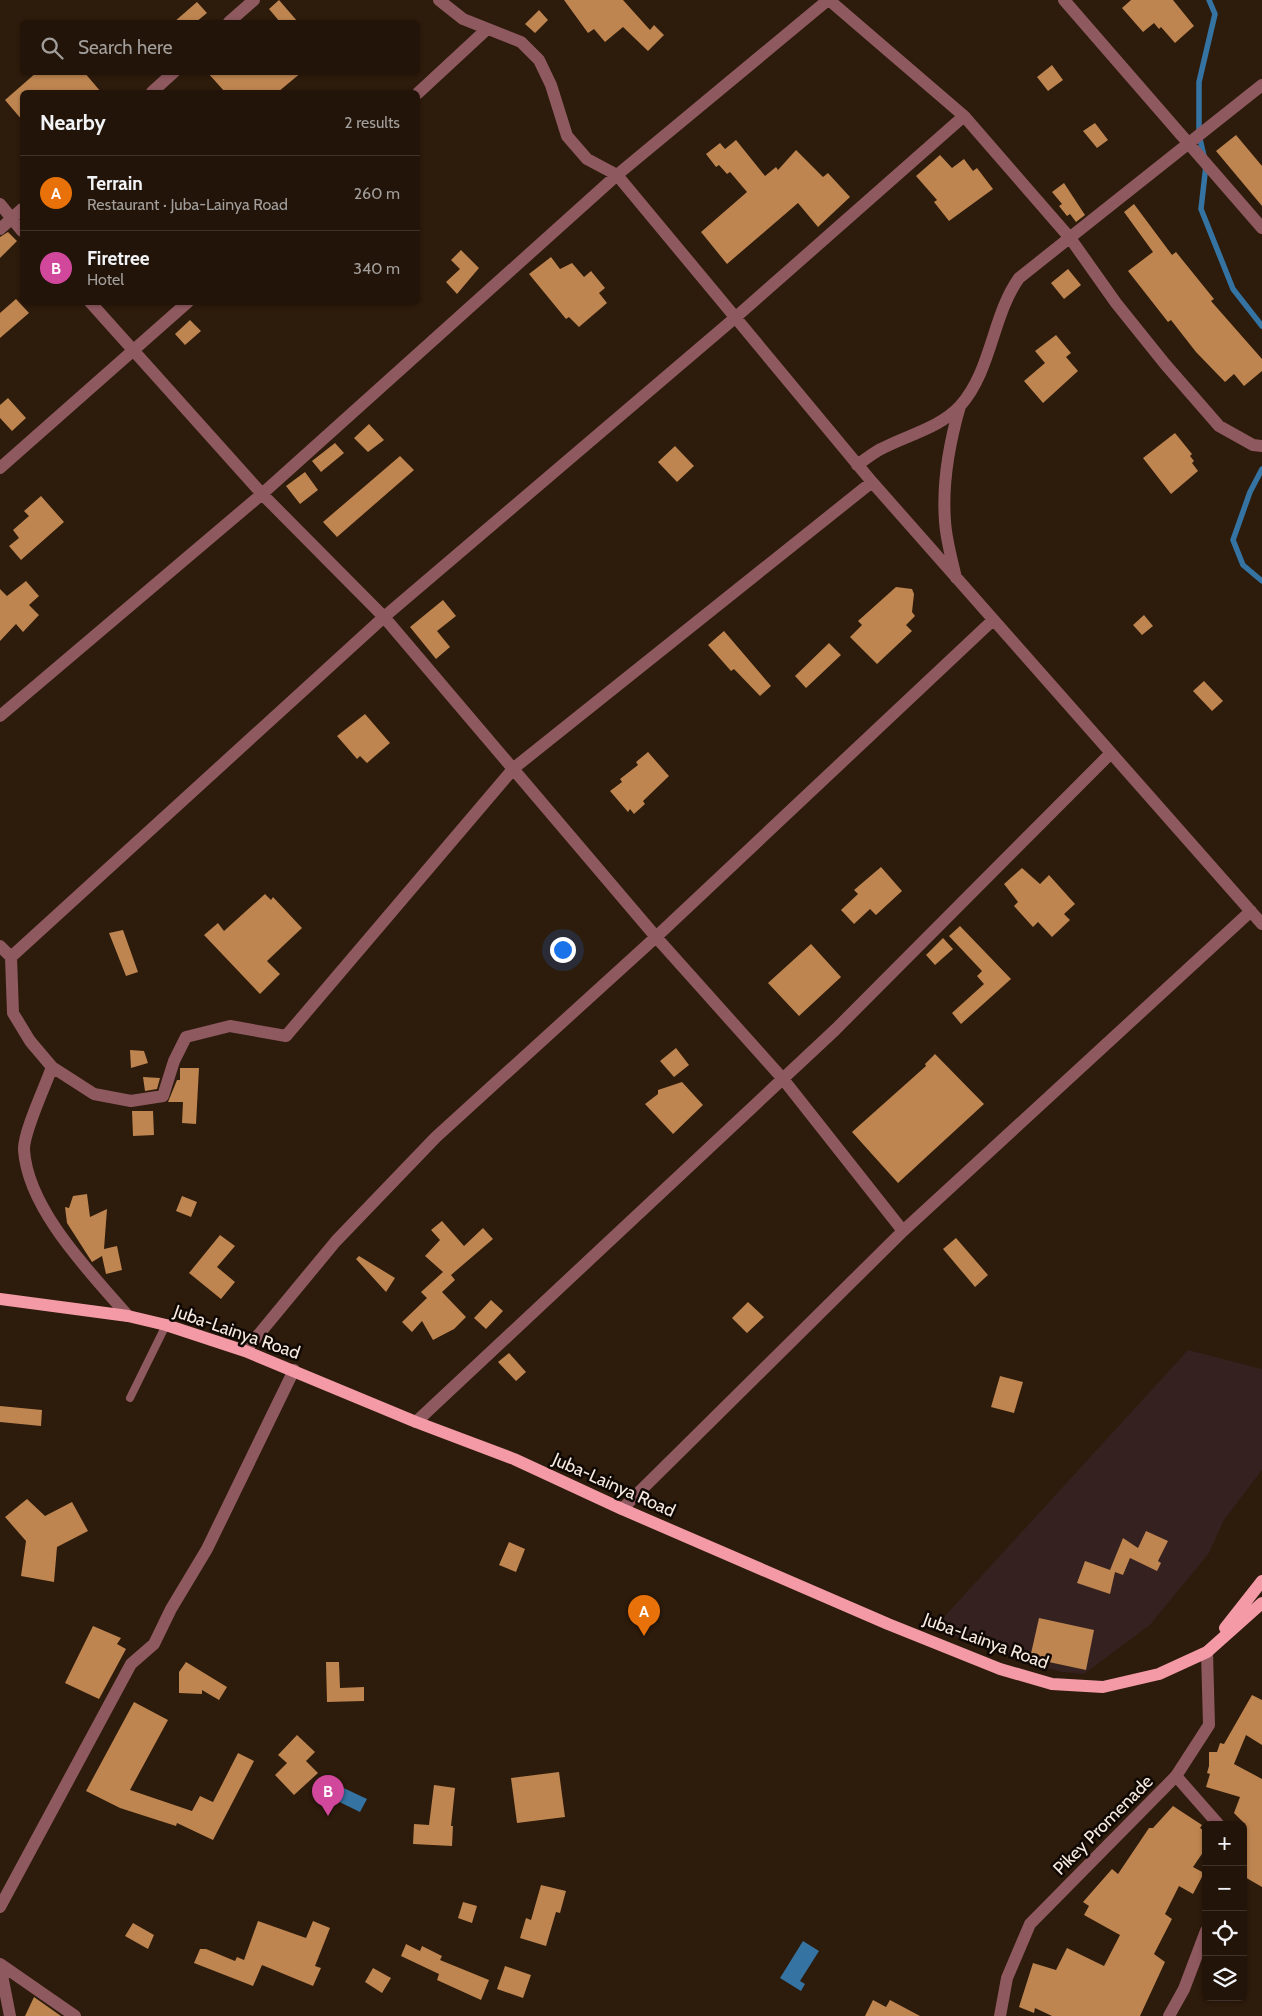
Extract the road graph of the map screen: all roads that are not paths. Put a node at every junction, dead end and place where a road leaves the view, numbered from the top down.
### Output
1 (254, 0) edge
2 (439, 0) edge
3 (1064, 0) edge
4 (834, 1) edge
5 (231, 20) edge
6 (486, 30) junction
7 (171, 75) edge
8 (1262, 85) edge
9 (154, 90) edge
10 (420, 91) edge
11 (964, 116) junction
12 (1189, 144) junction
13 (617, 175) junction
14 (0, 204) edge
15 (20, 211) edge
16 (12, 219) junction
17 (1262, 228) edge
18 (0, 229) edge
19 (20, 229) edge
20 (1070, 238) junction
21 (93, 305) edge
22 (185, 305) edge
23 (736, 317) junction
24 (135, 351) junction
25 (960, 406) junction
26 (1262, 446) edge
27 (857, 465) junction
28 (0, 468) edge
29 (872, 482) junction
30 (262, 494) junction
31 (957, 580) junction
32 (384, 617) junction
33 (992, 621) junction
34 (0, 716) edge
35 (1110, 754) junction
36 (514, 768) junction
37 (1250, 911) junction
38 (1262, 924) edge
39 (656, 937) junction
40 (0, 946) edge
41 (11, 957) junction
42 (52, 1067) junction
43 (783, 1079) junction
44 (903, 1231) junction
45 (0, 1299) edge
46 (128, 1316) junction
47 (166, 1325) junction
48 (245, 1351) junction
49 (294, 1370) junction
50 (130, 1398) dead end
51 (416, 1422) junction
52 (622, 1509) junction
53 (1262, 1581) edge
54 (1262, 1604) edge
55 (1262, 1611) edge
56 (1247, 1616) junction
57 (1206, 1652) junction
58 (1176, 1776) junction
59 (1215, 1821) edge
60 (0, 1907) edge
61 (1202, 1941) edge
62 (0, 1964) edge
63 (10, 2016) edge
64 (76, 2016) edge
65 (1000, 2016) edge
66 (1169, 2016) edge

1 - 5 street
2 - 6 street
3 - 12 street
4 - 11 street
4 - 13 street
6 - 10 street
6 - 13 street
7 - 9 street
8 - 12 street
11 - 20 street
11 - 23 street
12 - 17 street
12 - 20 street
13 - 23 street
13 - 30 street
14 - 16 street
15 - 16 street
16 - 18 street
16 - 19 street
20 - 25 street
20 - 26 street
21 - 24 street
22 - 24 street
23 - 27 street
23 - 32 street
24 - 28 street
24 - 30 street
25 - 27 street
25 - 31 street
27 - 29 street
29 - 31 street
29 - 36 street
30 - 32 street
30 - 34 street
31 - 33 street
32 - 36 street
32 - 41 street
33 - 35 street
33 - 39 street
35 - 37 street
35 - 43 street
36 - 39 street
36 - 42 street
37 - 38 street
37 - 44 street
39 - 43 street
39 - 48 street
40 - 41 street
41 - 42 street
42 - 46 street
43 - 44 street
43 - 51 street
44 - 52 street
45 - 46 main road, Juba-Lainya Road
46 - 47 main road, Juba-Lainya Road
47 - 48 main road, Juba-Lainya Road
47 - 50 lane
48 - 49 main road, Juba-Lainya Road
49 - 51 main road, Juba-Lainya Road
49 - 60 street
51 - 52 main road, Juba-Lainya Road
52 - 57 main road, Juba-Lainya Road
53 - 57 main road, Juba-Lainya Road
54 - 56 main road, Juba-Lainya Road
55 - 56 main road
56 - 57 main road, Juba-Lainya Road
57 - 58 street, Pikey Promenade
58 - 59 street
58 - 65 street, Pikey Promenade
61 - 66 street
62 - 63 street
62 - 64 street

